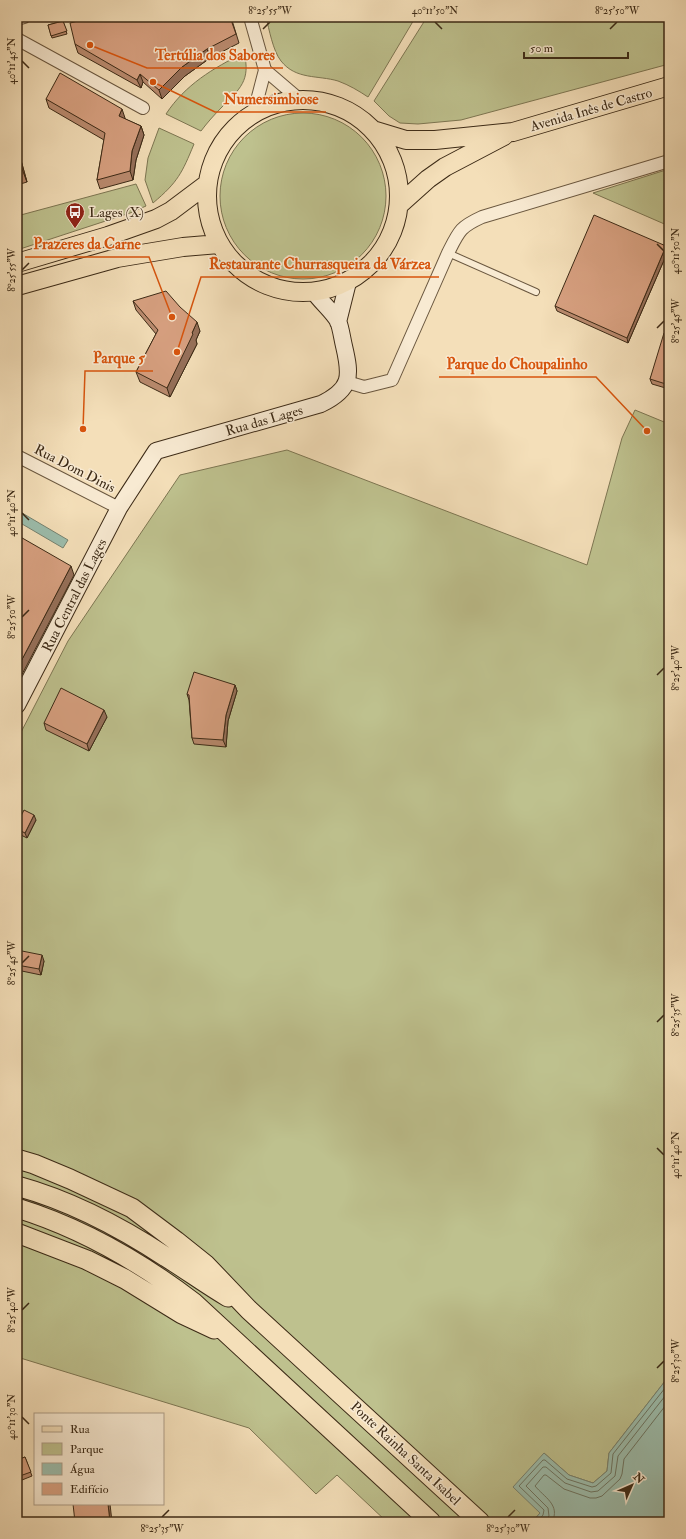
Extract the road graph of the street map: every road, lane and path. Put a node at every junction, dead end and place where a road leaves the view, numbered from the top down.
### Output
1 (24, 17) edge
2 (250, 17) edge
3 (17, 19) edge
4 (17, 39) edge
5 (265, 70) junction
6 (669, 86) edge
7 (299, 99) junction
8 (143, 108) dead end
9 (254, 112) junction
10 (373, 130) junction
11 (512, 132) junction
12 (669, 161) edge
13 (207, 184) junction
14 (400, 205) junction
15 (219, 244) junction
16 (448, 253) junction
17 (17, 263) edge
18 (348, 282) junction
19 (17, 286) edge
20 (314, 292) junction
21 (536, 292) dead end
22 (338, 322) junction
23 (347, 382) junction
24 (17, 456) edge
25 (132, 487) joint
26 (119, 508) junction
27 (17, 704) edge
28 (17, 1159) edge
29 (17, 1186) edge
30 (17, 1208) edge
31 (17, 1233) edge
32 (250, 1310) junction
33 (230, 1337) junction
34 (432, 1522) edge
35 (480, 1522) edge

1 - 3 street
2 - 5 street
4 - 8 street
5 - 7 street
5 - 9 street
6 - 11 main road, Avenida Inês de Castro
7 - 9 main road
7 - 10 main road
9 - 13 main road
10 - 11 main road, Avenida Inês de Castro
10 - 14 main road
11 - 14 main road, Avenida Inês de Castro
12 - 16 street
13 - 15 main road
13 - 17 main road
14 - 18 main road
15 - 19 main road
15 - 20 main road
16 - 21 lane
16 - 23 street
18 - 20 main road
18 - 22 main road
20 - 22 main road
22 - 23 main road
23 - 25 main road, Rua das Lages
24 - 26 street, Rua Dom Dinis
25 - 26 main road, Rua Central das Lages
26 - 27 main road, Rua Central das Lages
28 - 32 highway
29 - 32 highway
30 - 33 highway
31 - 33 highway
32 - 35 highway, Ponte Rainha Santa Isabel
33 - 34 highway

